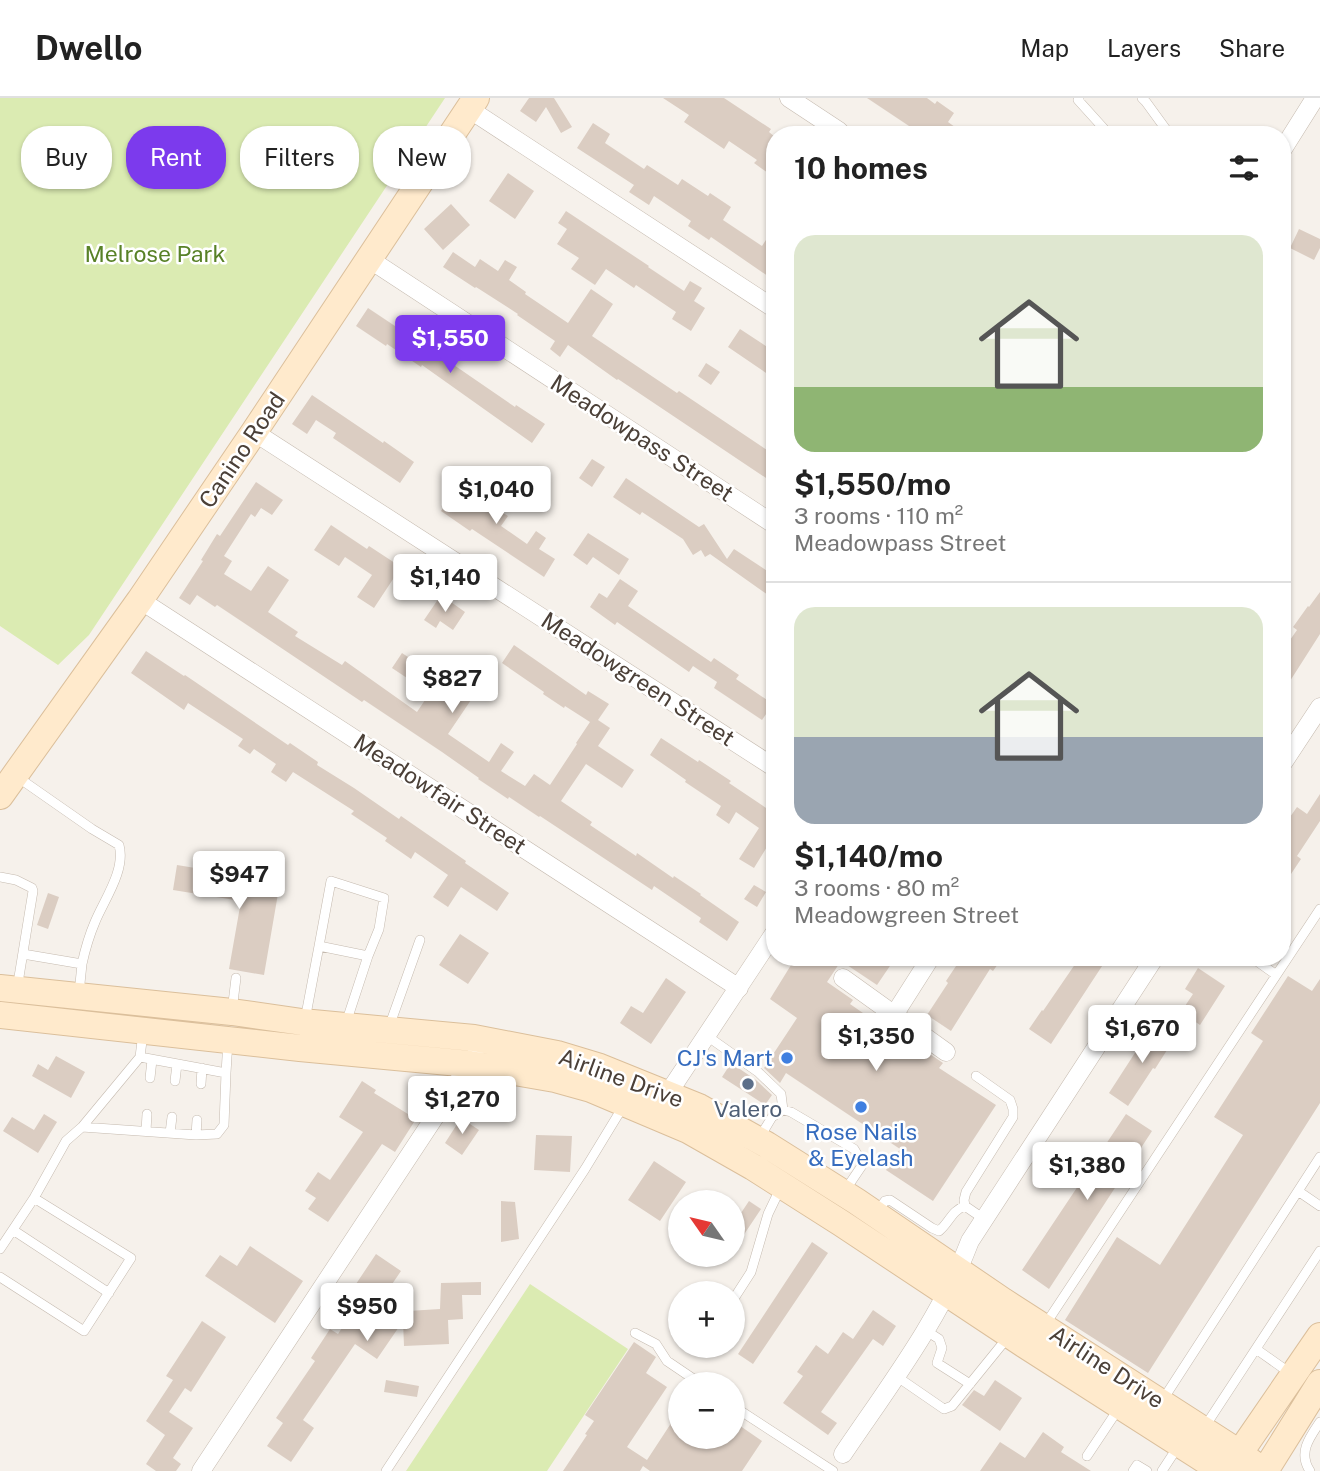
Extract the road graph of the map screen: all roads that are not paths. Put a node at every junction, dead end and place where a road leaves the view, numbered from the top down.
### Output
1 (789, 98) edge
2 (1142, 98) edge
3 (1315, 98) edge
4 (1079, 99) edge
5 (472, 104) edge
6 (831, 126) edge
7 (1102, 126) edge
8 (1163, 126) edge
9 (1291, 136) edge
10 (369, 259) junction
11 (766, 303) edge
12 (254, 432) junction
13 (766, 520) edge
14 (140, 600) junction
15 (1320, 707) edge
16 (1291, 751) edge
17 (766, 762) edge
18 (7, 786) edge
19 (0, 877) edge
20 (1320, 909) edge
21 (420, 940) dead end
22 (319, 946) junction
23 (766, 946) edge
24 (1291, 951) edge
25 (23, 954) junction
26 (368, 956) junction
27 (82, 964) junction
28 (922, 966) edge
29 (1149, 966) edge
30 (1264, 966) edge
31 (1281, 966) edge
32 (1275, 974) junction
33 (236, 978) dead end
34 (843, 978) dead end
35 (739, 988) junction
36 (9, 989) edge
37 (79, 997) junction
38 (232, 1012) junction
39 (894, 1015) junction
40 (0, 1016) edge
41 (305, 1022) junction
42 (345, 1025) junction
43 (389, 1029) junction
44 (707, 1036) junction
45 (228, 1040) junction
46 (486, 1040) junction
47 (141, 1044) junction
48 (946, 1052) dead end
49 (152, 1060) junction
50 (177, 1064) junction
51 (470, 1064) junction
52 (202, 1068) junction
53 (226, 1073) junction
54 (976, 1076) dead end
55 (150, 1078) dead end
56 (175, 1081) dead end
57 (201, 1084) dead end
58 (625, 1103) junction
59 (661, 1104) junction
60 (783, 1110) junction
61 (147, 1114) dead end
62 (172, 1117) dead end
63 (197, 1120) dead end
64 (82, 1127) junction
65 (146, 1131) junction
66 (170, 1133) junction
67 (196, 1135) junction
68 (758, 1140) junction
69 (1320, 1157) edge
70 (781, 1185) junction
71 (1298, 1191) junction
72 (843, 1193) junction
73 (34, 1198) junction
74 (965, 1206) junction
75 (1320, 1206) edge
76 (875, 1214) junction
77 (984, 1219) junction
78 (13, 1230) junction
79 (0, 1249) edge
80 (1320, 1251) edge
81 (0, 1278) edge
82 (745, 1281) edge
83 (953, 1282) junction
84 (109, 1293) junction
85 (1044, 1326) junction
86 (925, 1330) junction
87 (635, 1333) dead end
88 (1009, 1335) junction
89 (1320, 1336) edge
90 (1256, 1349) junction
91 (682, 1372) edge
92 (896, 1376) junction
93 (1294, 1376) junction
94 (970, 1384) junction
95 (1318, 1390) edge
96 (1161, 1402) junction
97 (1120, 1406) junction
98 (745, 1415) edge
99 (1320, 1422) edge
100 (1203, 1429) junction
101 (1297, 1439) junction
102 (1180, 1444) junction
103 (843, 1454) joint
104 (1087, 1456) dead end
105 (1229, 1465) edge
106 (820, 1468) edge
107 (201, 1471) edge
108 (386, 1471) edge
109 (833, 1471) edge
110 (1133, 1471) edge
111 (1147, 1471) edge
112 (1162, 1471) edge
113 (1265, 1471) edge
114 (1310, 1471) edge

1 - 6 street
2 - 8 lane
3 - 9 street
4 - 7 lane
5 - 10 main road, Canino Road
5 - 11 street
10 - 12 main road, Canino Road
10 - 13 street, Meadowpass Street
12 - 14 main road, Canino Road
12 - 17 street, Meadowgreen Street
14 - 18 main road, Canino Road
14 - 35 street, Meadowfair Street
15 - 16 street
18 - 27 lane
19 - 25 lane
20 - 24 lane
21 - 43 lane
22 - 26 lane
22 - 26 lane
22 - 41 lane
23 - 35 street
25 - 27 lane
25 - 36 lane
26 - 42 lane
27 - 37 lane
28 - 39 street
29 - 77 street
30 - 32 lane
31 - 32 lane
32 - 85 lane
33 - 38 lane
34 - 39 street
35 - 44 street
36 - 37 main road, Airline Drive
37 - 38 main road, Airline Drive
38 - 41 main road, Airline Drive
38 - 45 main road
39 - 48 street
40 - 47 main road, Airline Drive
41 - 42 main road, Airline Drive
42 - 43 main road, Airline Drive
43 - 46 main road, Airline Drive
44 - 59 street
44 - 60 lane
45 - 47 main road, Airline Drive
45 - 51 main road, Airline Drive
45 - 53 lane
46 - 51 street
46 - 59 main road, Airline Drive
47 - 49 lane
47 - 64 lane
49 - 50 lane
49 - 55 lane
50 - 52 lane
50 - 56 lane
51 - 58 main road, Airline Drive
51 - 107 street
52 - 53 lane
52 - 57 lane
53 - 67 lane
54 - 74 lane
58 - 59 main road, Airline Drive
58 - 108 lane
59 - 68 main road, Airline Drive
59 - 70 main road, Airline Drive
60 - 68 lane
60 - 72 lane
61 - 65 lane
62 - 66 lane
63 - 67 lane
64 - 65 lane
64 - 73 lane
65 - 66 lane
66 - 67 lane
68 - 72 main road, Airline Drive
69 - 71 lane
70 - 82 lane
70 - 83 main road, Airline Drive
71 - 75 lane
71 - 96 lane
72 - 76 main road, Airline Drive
73 - 78 lane
73 - 84 lane
74 - 76 lane
74 - 77 lane
76 - 83 main road, Airline Drive
77 - 83 street
78 - 79 lane
78 - 84 lane
80 - 90 lane
81 - 84 lane
83 - 85 main road, Airline Drive
83 - 86 street
83 - 88 main road, Airline Drive
85 - 96 main road, Airline Drive
86 - 92 street
86 - 94 lane
87 - 91 lane
88 - 94 lane
88 - 97 main road, Airline Drive
89 - 93 main road
90 - 93 lane
90 - 100 lane
92 - 94 lane
92 - 103 street
93 - 105 main road
95 - 101 main road
96 - 100 main road, Airline Drive
97 - 102 main road, Airline Drive
97 - 104 lane
98 - 106 lane
99 - 101 lane
100 - 105 main road, Airline Drive
101 - 113 main road
101 - 114 lane
102 - 105 main road, Airline Drive
102 - 112 lane
103 - 109 lane
105 - 113 main road, Airline Drive
106 - 109 lane
110 - 111 lane

